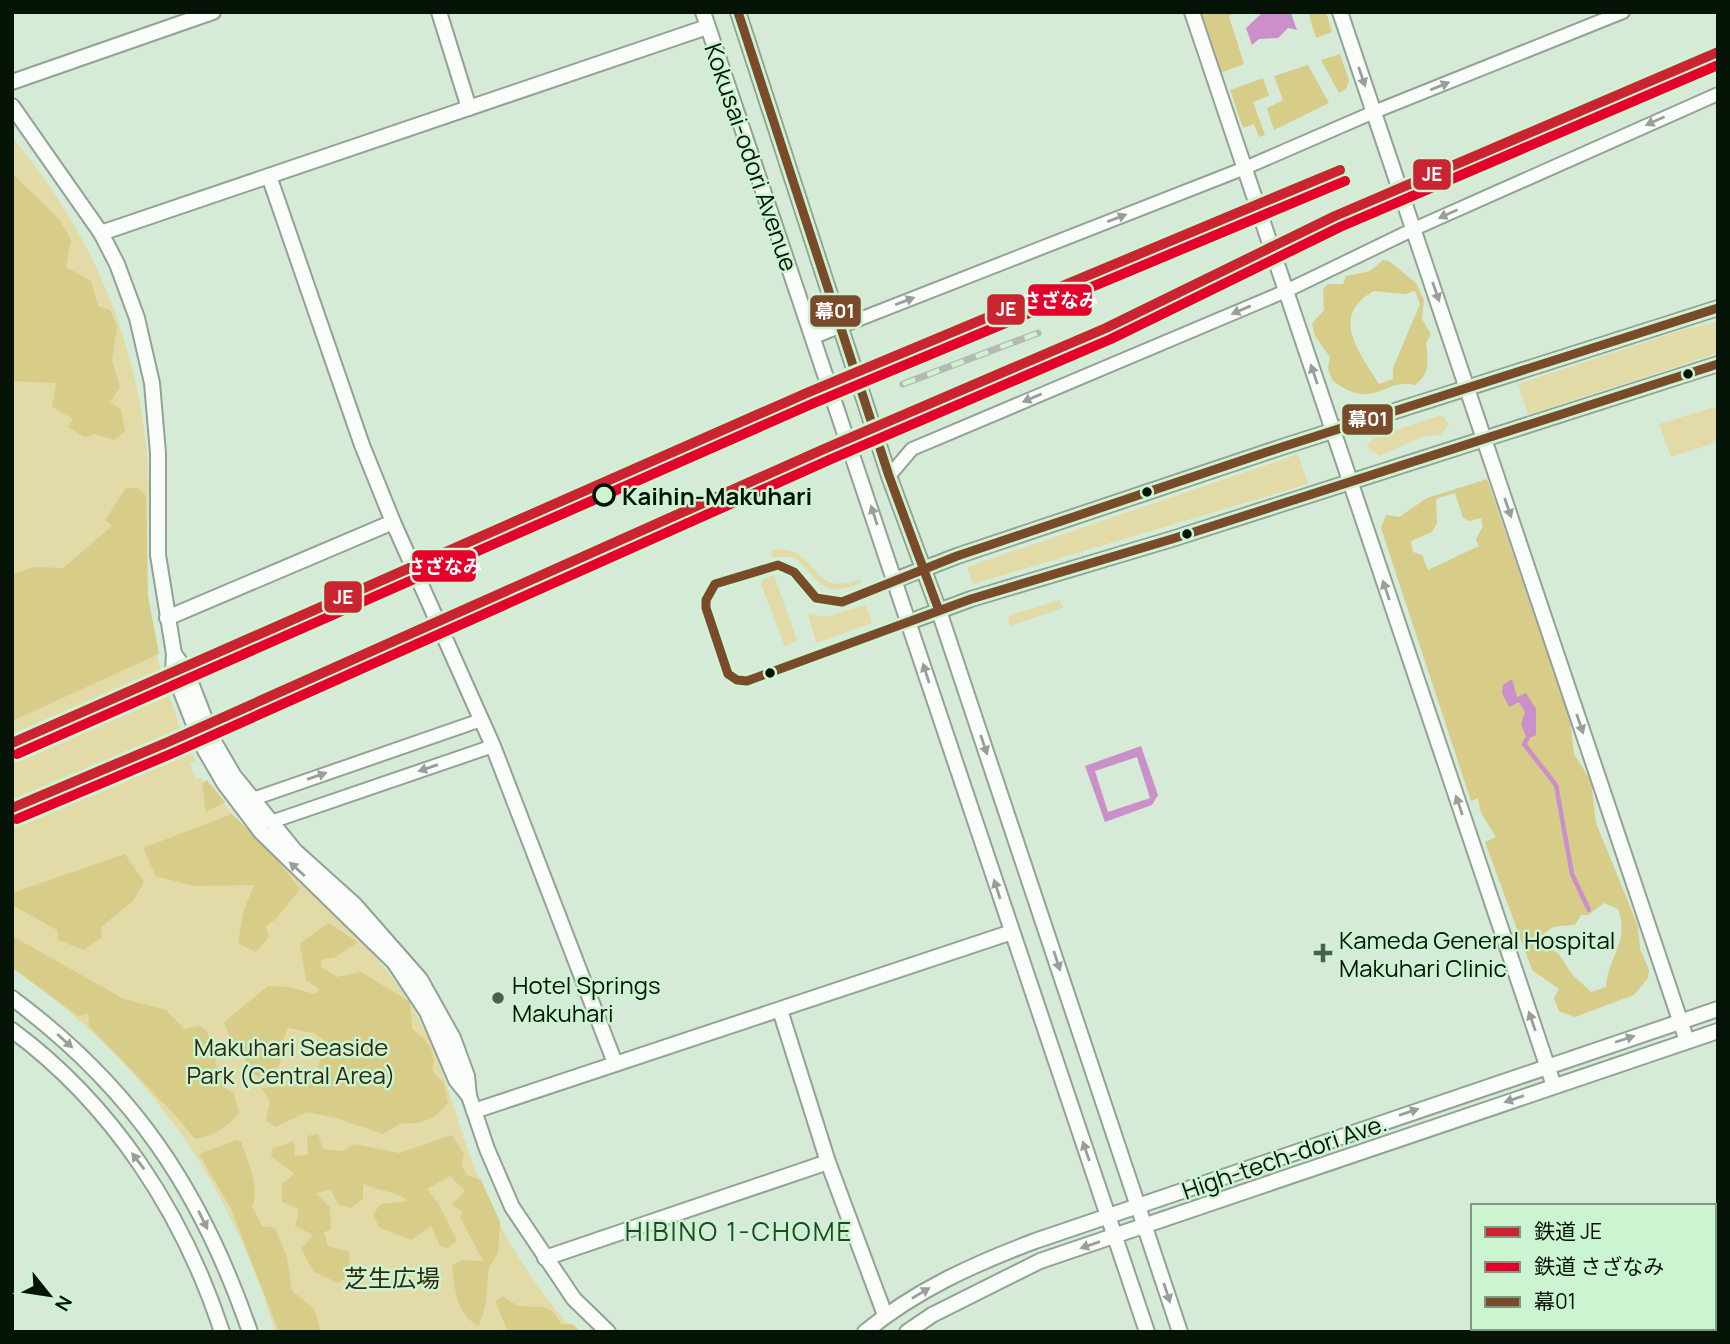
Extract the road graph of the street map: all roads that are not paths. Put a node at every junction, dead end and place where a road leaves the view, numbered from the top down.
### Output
1 (213, 12) edge
2 (439, 12) edge
3 (738, 12) edge
4 (1192, 12) edge
5 (1340, 12) edge
6 (1623, 12) edge
7 (705, 19) edge
8 (12, 82) edge
9 (1718, 94) edge
10 (12, 106) edge
11 (469, 108) junction
12 (1374, 112) junction
13 (1245, 169) junction
14 (269, 176) junction
15 (1414, 229) junction
16 (100, 233) junction
17 (1286, 291) junction
18 (1718, 308) edge
19 (841, 326) junction
20 (814, 337) junction
21 (1718, 364) edge
22 (1468, 388) junction
23 (1333, 431) junction
24 (1485, 439) junction
25 (889, 476) junction
26 (1350, 482) junction
27 (393, 522) junction
28 (924, 568) junction
29 (895, 580) junction
30 (939, 611) junction
31 (167, 618) junction
32 (909, 622) junction
33 (174, 654) junction
34 (481, 720) junction
35 (493, 746) junction
36 (253, 799) junction
37 (249, 817) junction
38 (271, 822) junction
39 (1012, 932) junction
40 (12, 998) edge
41 (1718, 1009) edge
42 (780, 1010) junction
43 (1680, 1021) junction
44 (12, 1030) edge
45 (1718, 1031) edge
46 (1687, 1041) junction
47 (615, 1063) junction
48 (1546, 1065) junction
49 (1553, 1086) junction
50 (471, 1103) junction
51 (828, 1162) junction
52 (1138, 1206) junction
53 (1108, 1216) junction
54 (1145, 1226) junction
55 (1116, 1236) junction
56 (545, 1258) junction
57 (886, 1315) junction
58 (222, 1332) edge
59 (250, 1332) edge
60 (608, 1332) edge
61 (865, 1332) edge
62 (907, 1332) edge
63 (1147, 1332) edge
64 (1180, 1332) edge

1 - 8 street
2 - 11 street
3 - 19 street, Kokusai-odori Avenue
4 - 13 street
5 -> 12 street
12 -> 6 street
7 - 11 street
7 - 20 street, Kokusai-odori Avenue
9 -> 15 street
10 - 16 street
11 - 14 street
12 - 13 street
12 - 15 street
13 - 17 street
19 -> 13 street
14 - 16 street
14 - 27 street
15 - 17 street
15 -> 22 street
16 - 31 street
23 -> 17 street
17 -> 25 street
18 - 22 street
19 - 20 street
19 - 25 street, Kokusai-odori Avenue
29 -> 20 street, Kokusai-odori Avenue
21 - 24 street
22 - 23 street
22 - 24 street
23 - 26 street
23 - 28 street
24 - 26 street
24 -> 43 street
25 - 28 street, Kokusai-odori Avenue
26 - 30 street
48 -> 26 street
27 - 31 street
27 - 34 street
28 - 29 street
28 - 30 street, Kokusai-odori Avenue
29 - 32 street, Kokusai-odori Avenue
30 - 32 street
30 -> 52 street, Kokusai-odori Avenue
31 - 33 street
39 -> 32 street, Kokusai-odori Avenue
33 - 36 street
33 - 37 street
34 - 35 street
36 -> 34 street
35 -> 38 street
35 - 47 street
36 - 37 street
36 - 38 street
37 - 38 street
50 -> 37 street
38 - 50 street
39 - 42 street
53 -> 39 street, Kokusai-odori Avenue
40 -> 59 street
41 - 43 street, High-tech-dori Ave.
42 - 47 street
42 - 51 street
43 - 46 street
48 -> 43 street, High-tech-dori Ave.
58 -> 44 street
45 - 46 street, High-tech-dori Ave.
46 - 49 street, High-tech-dori Ave.
47 - 50 street
48 - 49 street
52 -> 48 street, High-tech-dori Ave.
49 -> 54 street, High-tech-dori Ave.
50 - 56 street
51 - 56 street
51 - 57 street
52 - 53 street, High-tech-dori Ave.
52 - 54 street, Kokusai-odori Avenue
53 - 55 street, Kokusai-odori Avenue
57 -> 53 street, High-tech-dori Ave.
54 - 55 street, High-tech-dori Ave.
54 -> 64 street, Kokusai-odori Avenue
55 -> 62 street, High-tech-dori Ave.
55 - 63 street, Kokusai-odori Avenue
56 - 60 street
57 - 61 street, High-tech-dori Ave.

